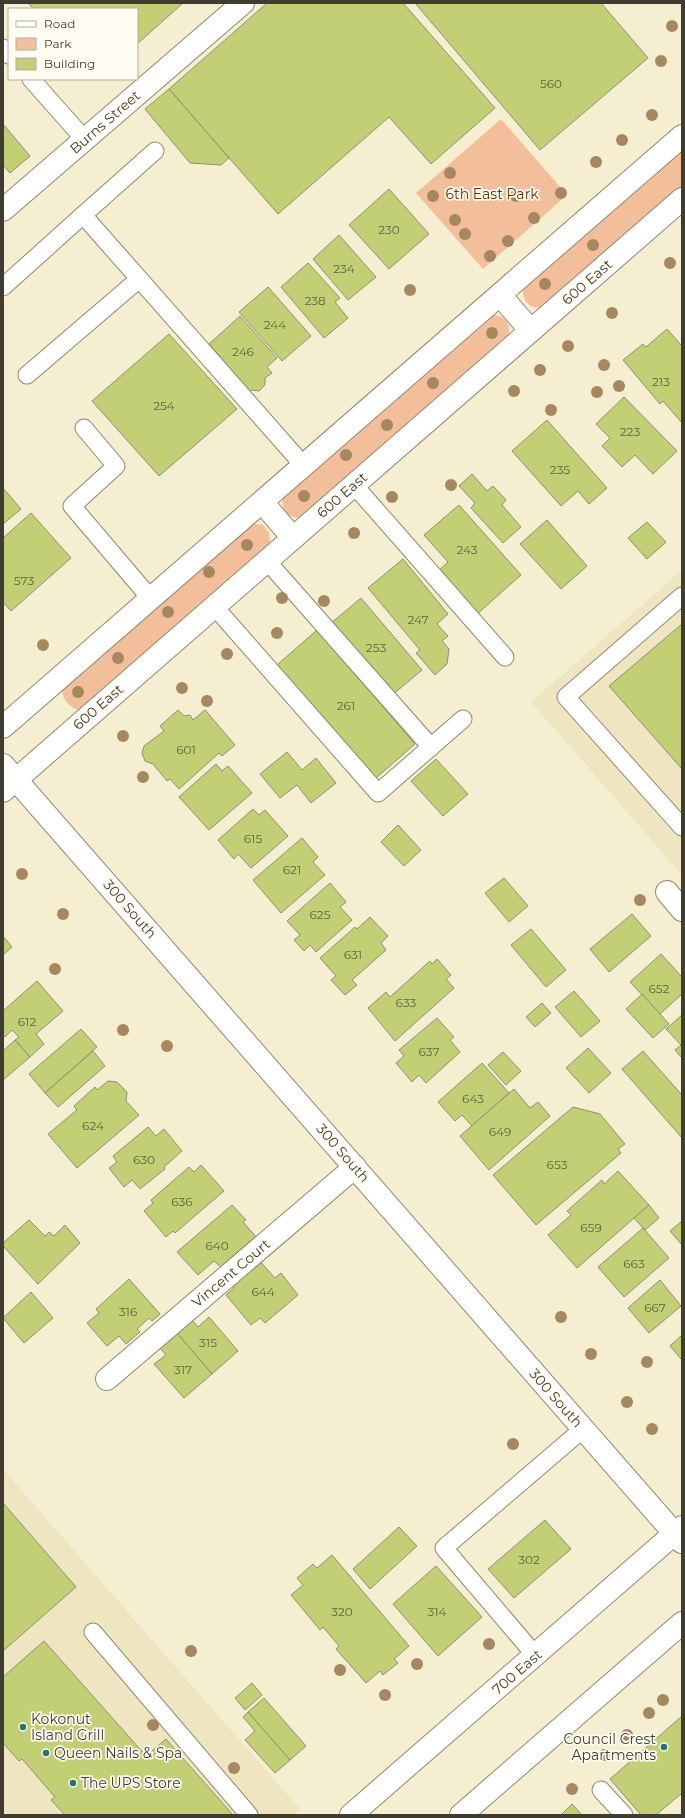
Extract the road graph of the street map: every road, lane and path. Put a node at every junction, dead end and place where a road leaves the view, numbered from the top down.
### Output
1 (243, 3) edge
2 (31, 80) edge
3 (682, 136) edge
4 (85, 140) junction
5 (156, 151) dead end
6 (682, 199) edge
7 (3, 210) edge
8 (83, 215) junction
9 (138, 280) junction
10 (3, 287) edge
11 (500, 295) junction
12 (531, 330) junction
13 (27, 375) dead end
14 (84, 428) dead end
15 (304, 466) junction
16 (354, 485) junction
17 (262, 502) junction
18 (293, 538) junction
19 (267, 561) junction
20 (682, 596) edge
21 (151, 599) junction
22 (214, 606) junction
23 (505, 657) dead end
24 (463, 719) dead end
25 (3, 727) edge
26 (431, 747) junction
27 (7, 779) edge
28 (682, 827) edge
29 (667, 892) dead end
30 (682, 910) edge
31 (355, 1167) junction
32 (107, 1379) dead end
33 (583, 1429) junction
34 (680, 1534) edge
35 (682, 1623) edge
36 (93, 1632) dead end
37 (535, 1655) junction
38 (601, 1790) dead end
39 (249, 1815) edge
40 (351, 1815) edge
41 (461, 1815) edge
42 (624, 1815) edge

1 - 4 street, Burns Street
2 - 4 lane
3 - 11 street
4 - 7 street, Burns Street
5 - 8 lane
6 - 12 street, 600 East
8 - 9 lane
8 - 10 lane
9 - 13 lane
9 - 15 lane
11 - 12 street
11 - 15 street
12 - 16 street, 600 East
14 - 21 lane
15 - 17 street
16 - 18 street, 600 East
16 - 23 lane
17 - 18 street
17 - 21 street
18 - 19 street, 600 East
19 - 22 street, 600 East
19 - 26 lane
20 - 28 lane
21 - 25 street
22 - 26 lane
22 - 27 street, 600 East
24 - 26 lane
27 - 31 street, 300 South
29 - 30 street
31 - 32 street, Vincent Court
31 - 33 street, 300 South
33 - 34 street, 300 South
33 - 37 lane
34 - 37 street, 700 East
35 - 41 street
36 - 39 lane
37 - 40 street, 700 East
38 - 42 lane

